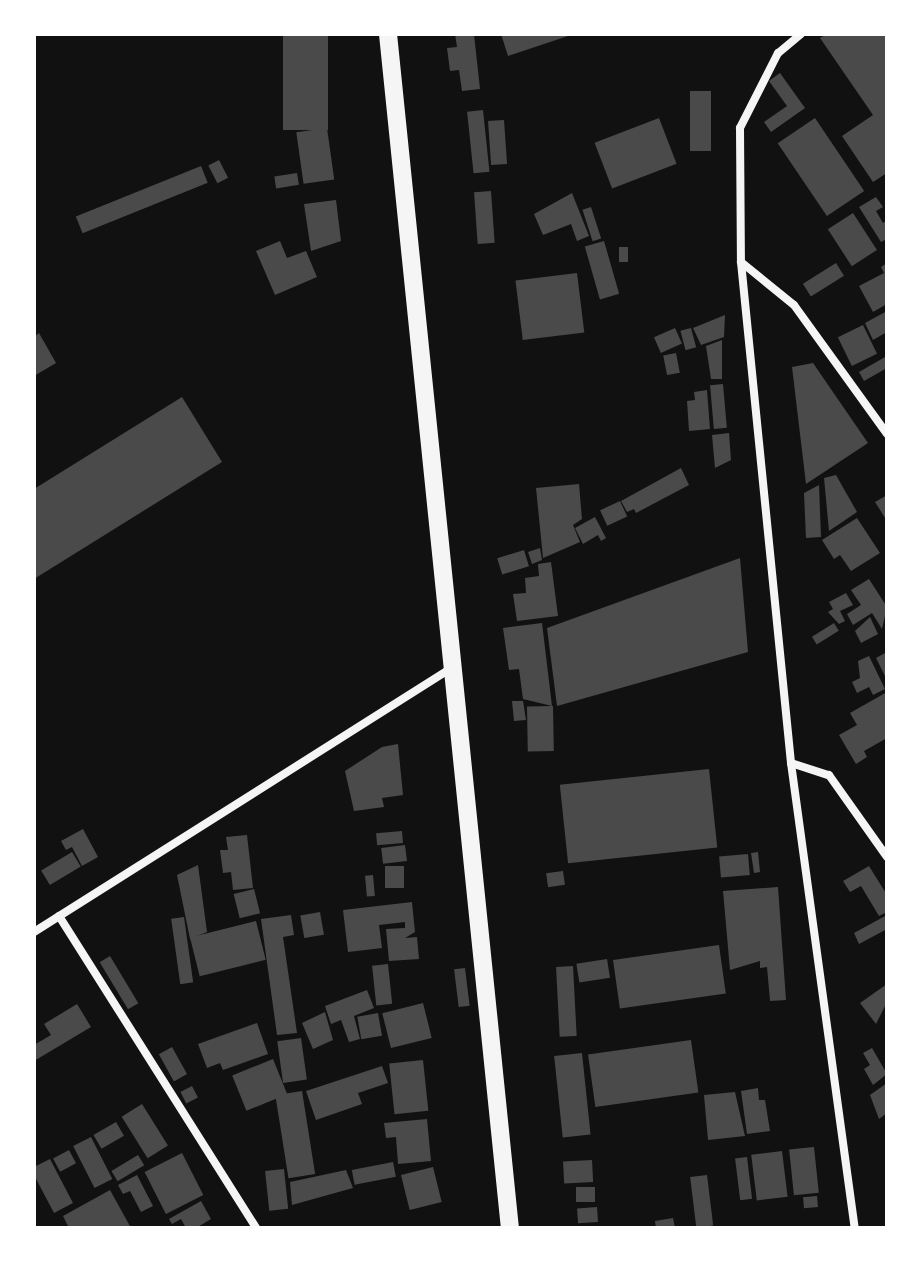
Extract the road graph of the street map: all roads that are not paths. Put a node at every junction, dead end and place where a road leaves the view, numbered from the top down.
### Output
1 (388, 34) edge
2 (801, 34) edge
3 (741, 262) junction
4 (887, 434) edge
5 (454, 666) junction
6 (791, 763) junction
7 (887, 857) edge
8 (59, 916) junction
9 (34, 932) edge
10 (256, 1228) edge
11 (510, 1228) edge
12 (855, 1228) edge

1 - 5 highway
2 - 3 street
3 - 4 street
3 - 6 street
5 - 8 street
5 - 11 highway
6 - 7 street
6 - 12 street
8 - 9 street
8 - 10 street

